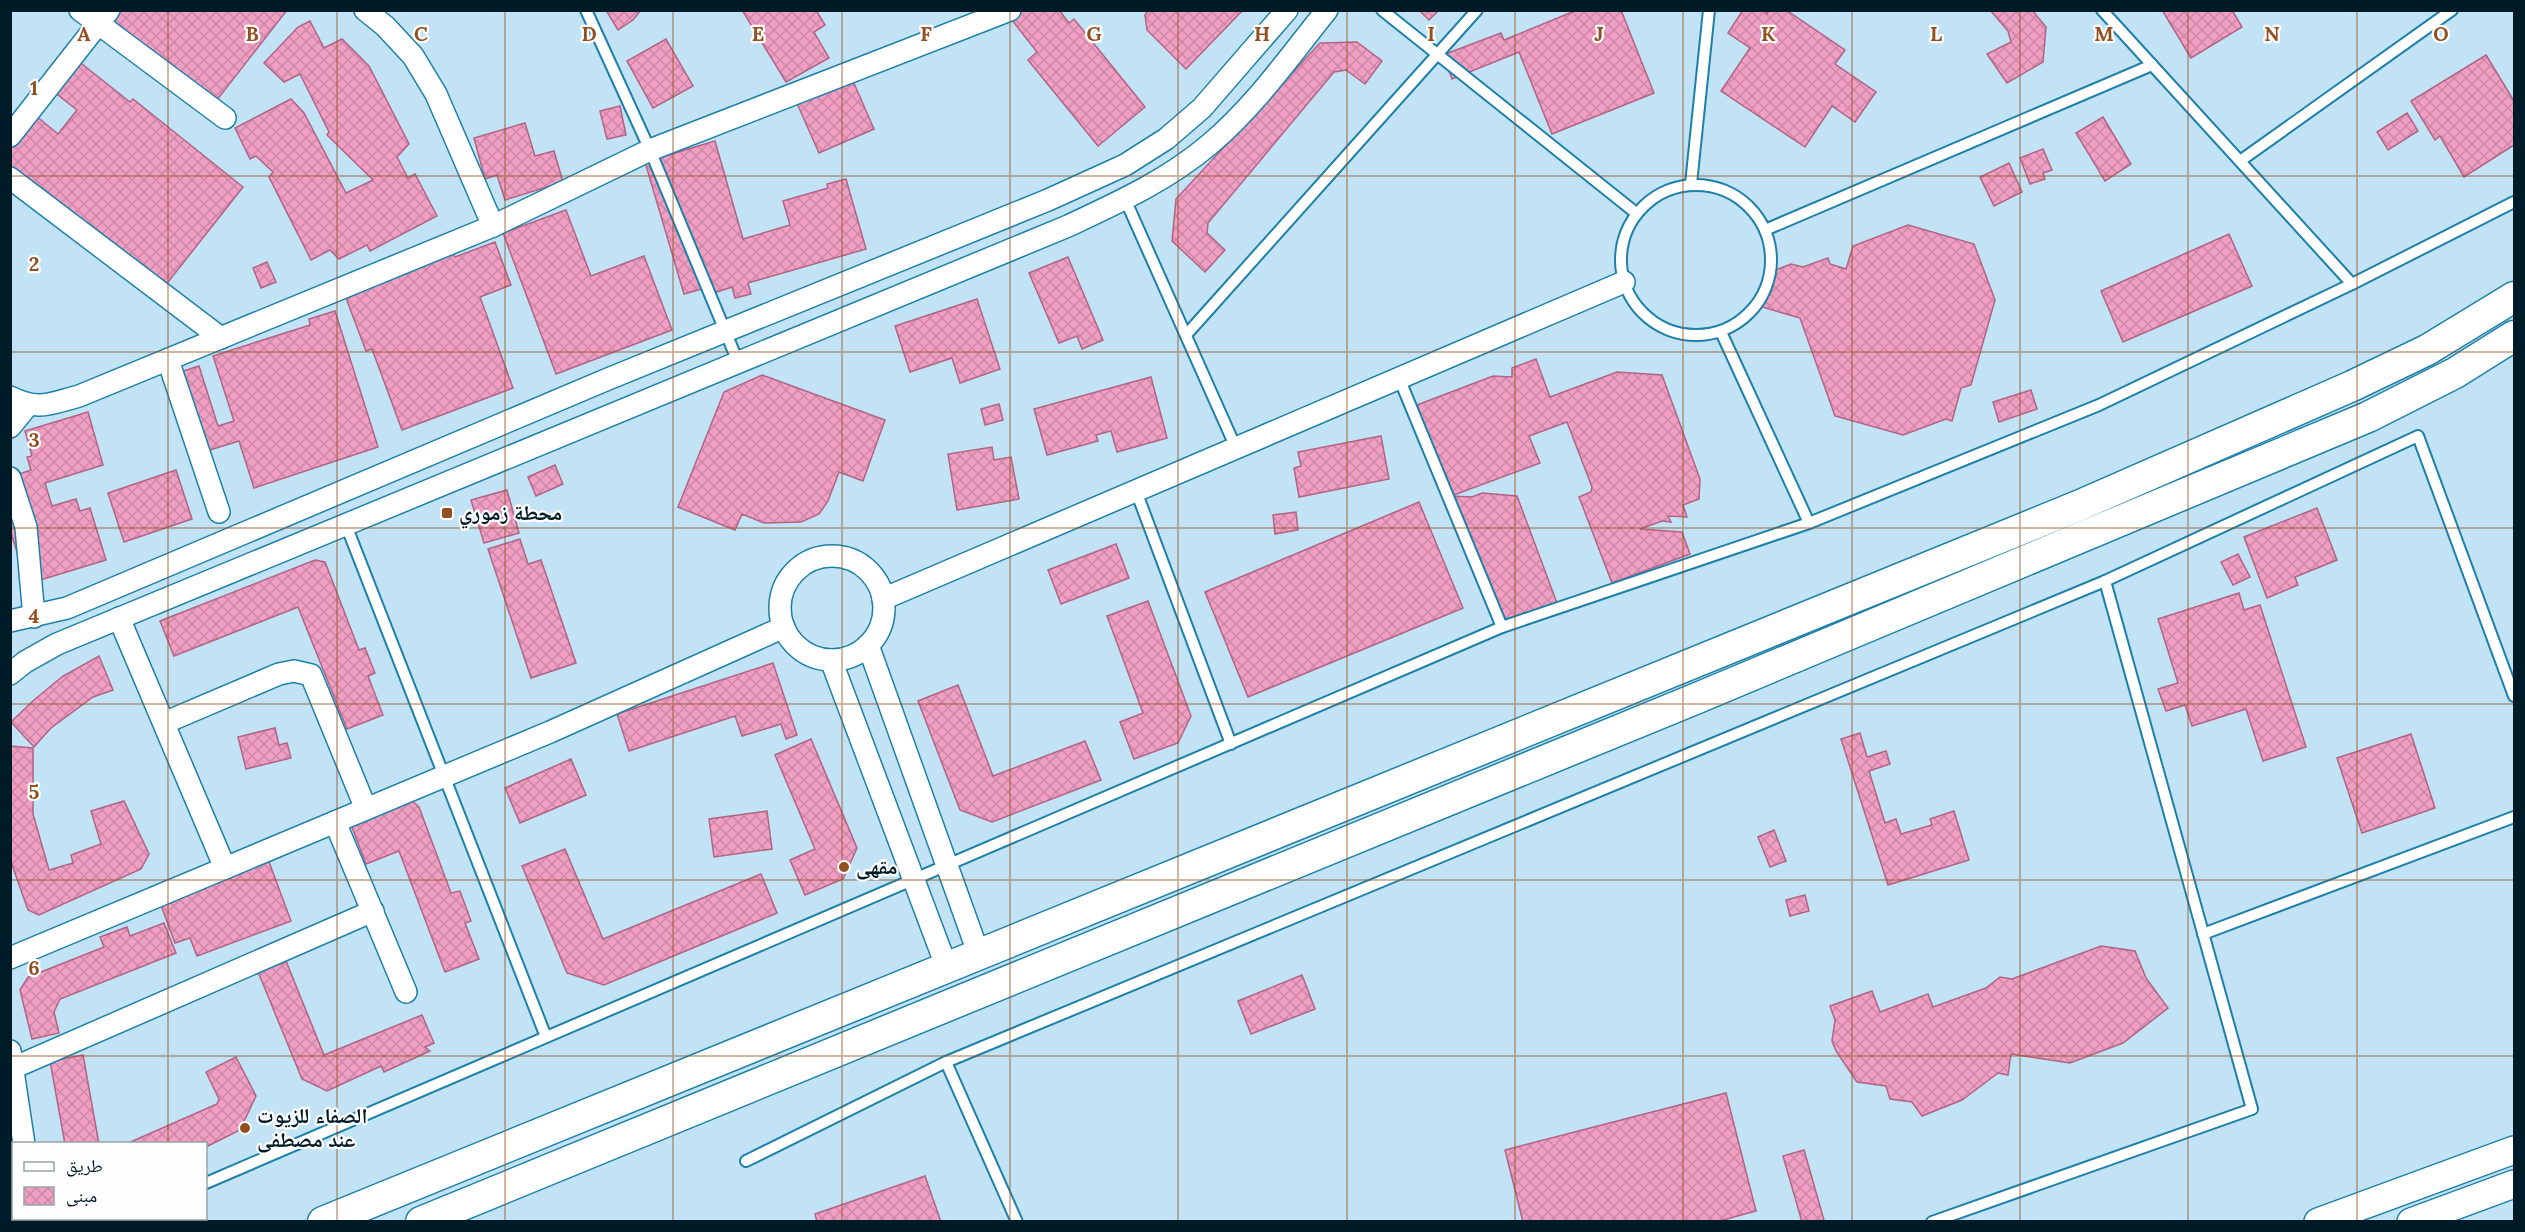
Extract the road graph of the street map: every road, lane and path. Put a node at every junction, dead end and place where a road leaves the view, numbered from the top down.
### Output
1 (80, 10) edge
2 (364, 10) edge
3 (586, 10) edge
4 (1010, 10) edge
5 (1287, 10) edge
6 (1327, 10) edge
7 (1382, 10) edge
8 (1477, 10) edge
9 (1709, 10) edge
10 (2102, 10) edge
11 (2452, 10) edge
12 (103, 17) edge
13 (1438, 54) junction
14 (2152, 65) junction
15 (225, 118) dead end
16 (10, 136) edge
17 (650, 150) junction
18 (2240, 161) junction
19 (10, 178) edge
20 (1691, 184) junction
21 (1125, 199) junction
22 (2514, 202) edge
23 (1636, 213) junction
24 (493, 226) junction
25 (1765, 230) junction
26 (1624, 282) junction
27 (2352, 285) junction
28 (2514, 297) edge
29 (726, 331) junction
30 (1721, 332) junction
31 (1186, 335) junction
32 (2514, 336) edge
33 (221, 338) junction
34 (168, 360) junction
35 (738, 362) junction
36 (1399, 378) junction
37 (19, 401) edge
38 (10, 427) edge
39 (1236, 448) junction
40 (10, 478) edge
41 (1136, 491) junction
42 (219, 512) dead end
43 (1809, 523) junction
44 (346, 525) junction
45 (2105, 581) junction
46 (884, 599) junction
47 (34, 617) junction
48 (119, 618) junction
49 (10, 621) edge
50 (784, 627) junction
51 (1502, 627) junction
52 (868, 645) junction
53 (831, 660) junction
54 (10, 674) edge
55 (2514, 696) edge
56 (164, 723) junction
57 (1230, 744) junction
58 (444, 776) junction
59 (366, 809) junction
60 (2514, 817) edge
61 (335, 822) junction
62 (947, 866) junction
63 (225, 868) junction
64 (914, 879) junction
65 (373, 911) junction
66 (2203, 934) junction
67 (979, 955) junction
68 (10, 958) edge
69 (947, 968) junction
70 (406, 992) dead end
71 (546, 1037) junction
72 (12, 1059) edge
73 (946, 1062) junction
74 (24, 1142) edge
75 (2514, 1150) edge
76 (746, 1161) dead end
77 (207, 1183) edge
78 (2514, 1184) edge
79 (323, 1221) edge
80 (421, 1221) edge
81 (1017, 1221) edge
82 (1932, 1221) edge
83 (2318, 1221) edge
84 (2411, 1221) edge

1 - 12 street
2 - 24 street
3 - 17 lane
4 - 17 street
5 - 29 street
6 - 21 street
7 - 13 lane
8 - 13 lane
9 - 20 lane
10 - 14 lane
11 - 18 lane
12 - 15 street
12 - 16 street
13 - 23 lane
13 - 31 lane
14 - 18 lane
14 - 25 lane
17 - 24 street
17 - 29 lane
18 - 27 lane
19 - 33 street
20 - 23 lane
20 - 25 lane
21 - 31 lane
21 - 35 street
22 - 27 lane
23 - 26 lane
24 - 33 street
25 - 30 lane
26 - 30 lane
26 - 36 street
27 - 43 lane
28 - 67 main road
29 - 35 lane
29 - 47 street
30 - 43 lane
31 - 39 lane
32 - 80 main road
33 - 34 street
34 - 37 street
34 - 42 street
35 - 44 street
36 - 39 street
36 - 51 lane
37 - 38 street
39 - 41 street
40 - 47 street
41 - 46 street
41 - 57 lane
43 - 51 lane
44 - 48 street
44 - 58 lane
45 - 55 lane
45 - 66 lane
45 - 73 lane
46 - 50 street
46 - 52 street
47 - 49 street
48 - 54 street
48 - 56 street
50 - 53 street
50 - 58 street
51 - 57 lane
52 - 53 street
52 - 62 street
53 - 64 street
56 - 59 street
56 - 63 street
57 - 62 lane
58 - 59 street
58 - 71 lane
59 - 61 street
60 - 66 lane
61 - 63 street
61 - 65 street
62 - 64 lane
62 - 67 street
63 - 68 street
64 - 69 street
64 - 71 lane
65 - 70 street
65 - 72 street
66 - 82 lane
67 - 69 main road
69 - 79 main road
71 - 77 lane
72 - 74 street
73 - 76 lane
73 - 81 lane
75 - 83 street
78 - 84 street

